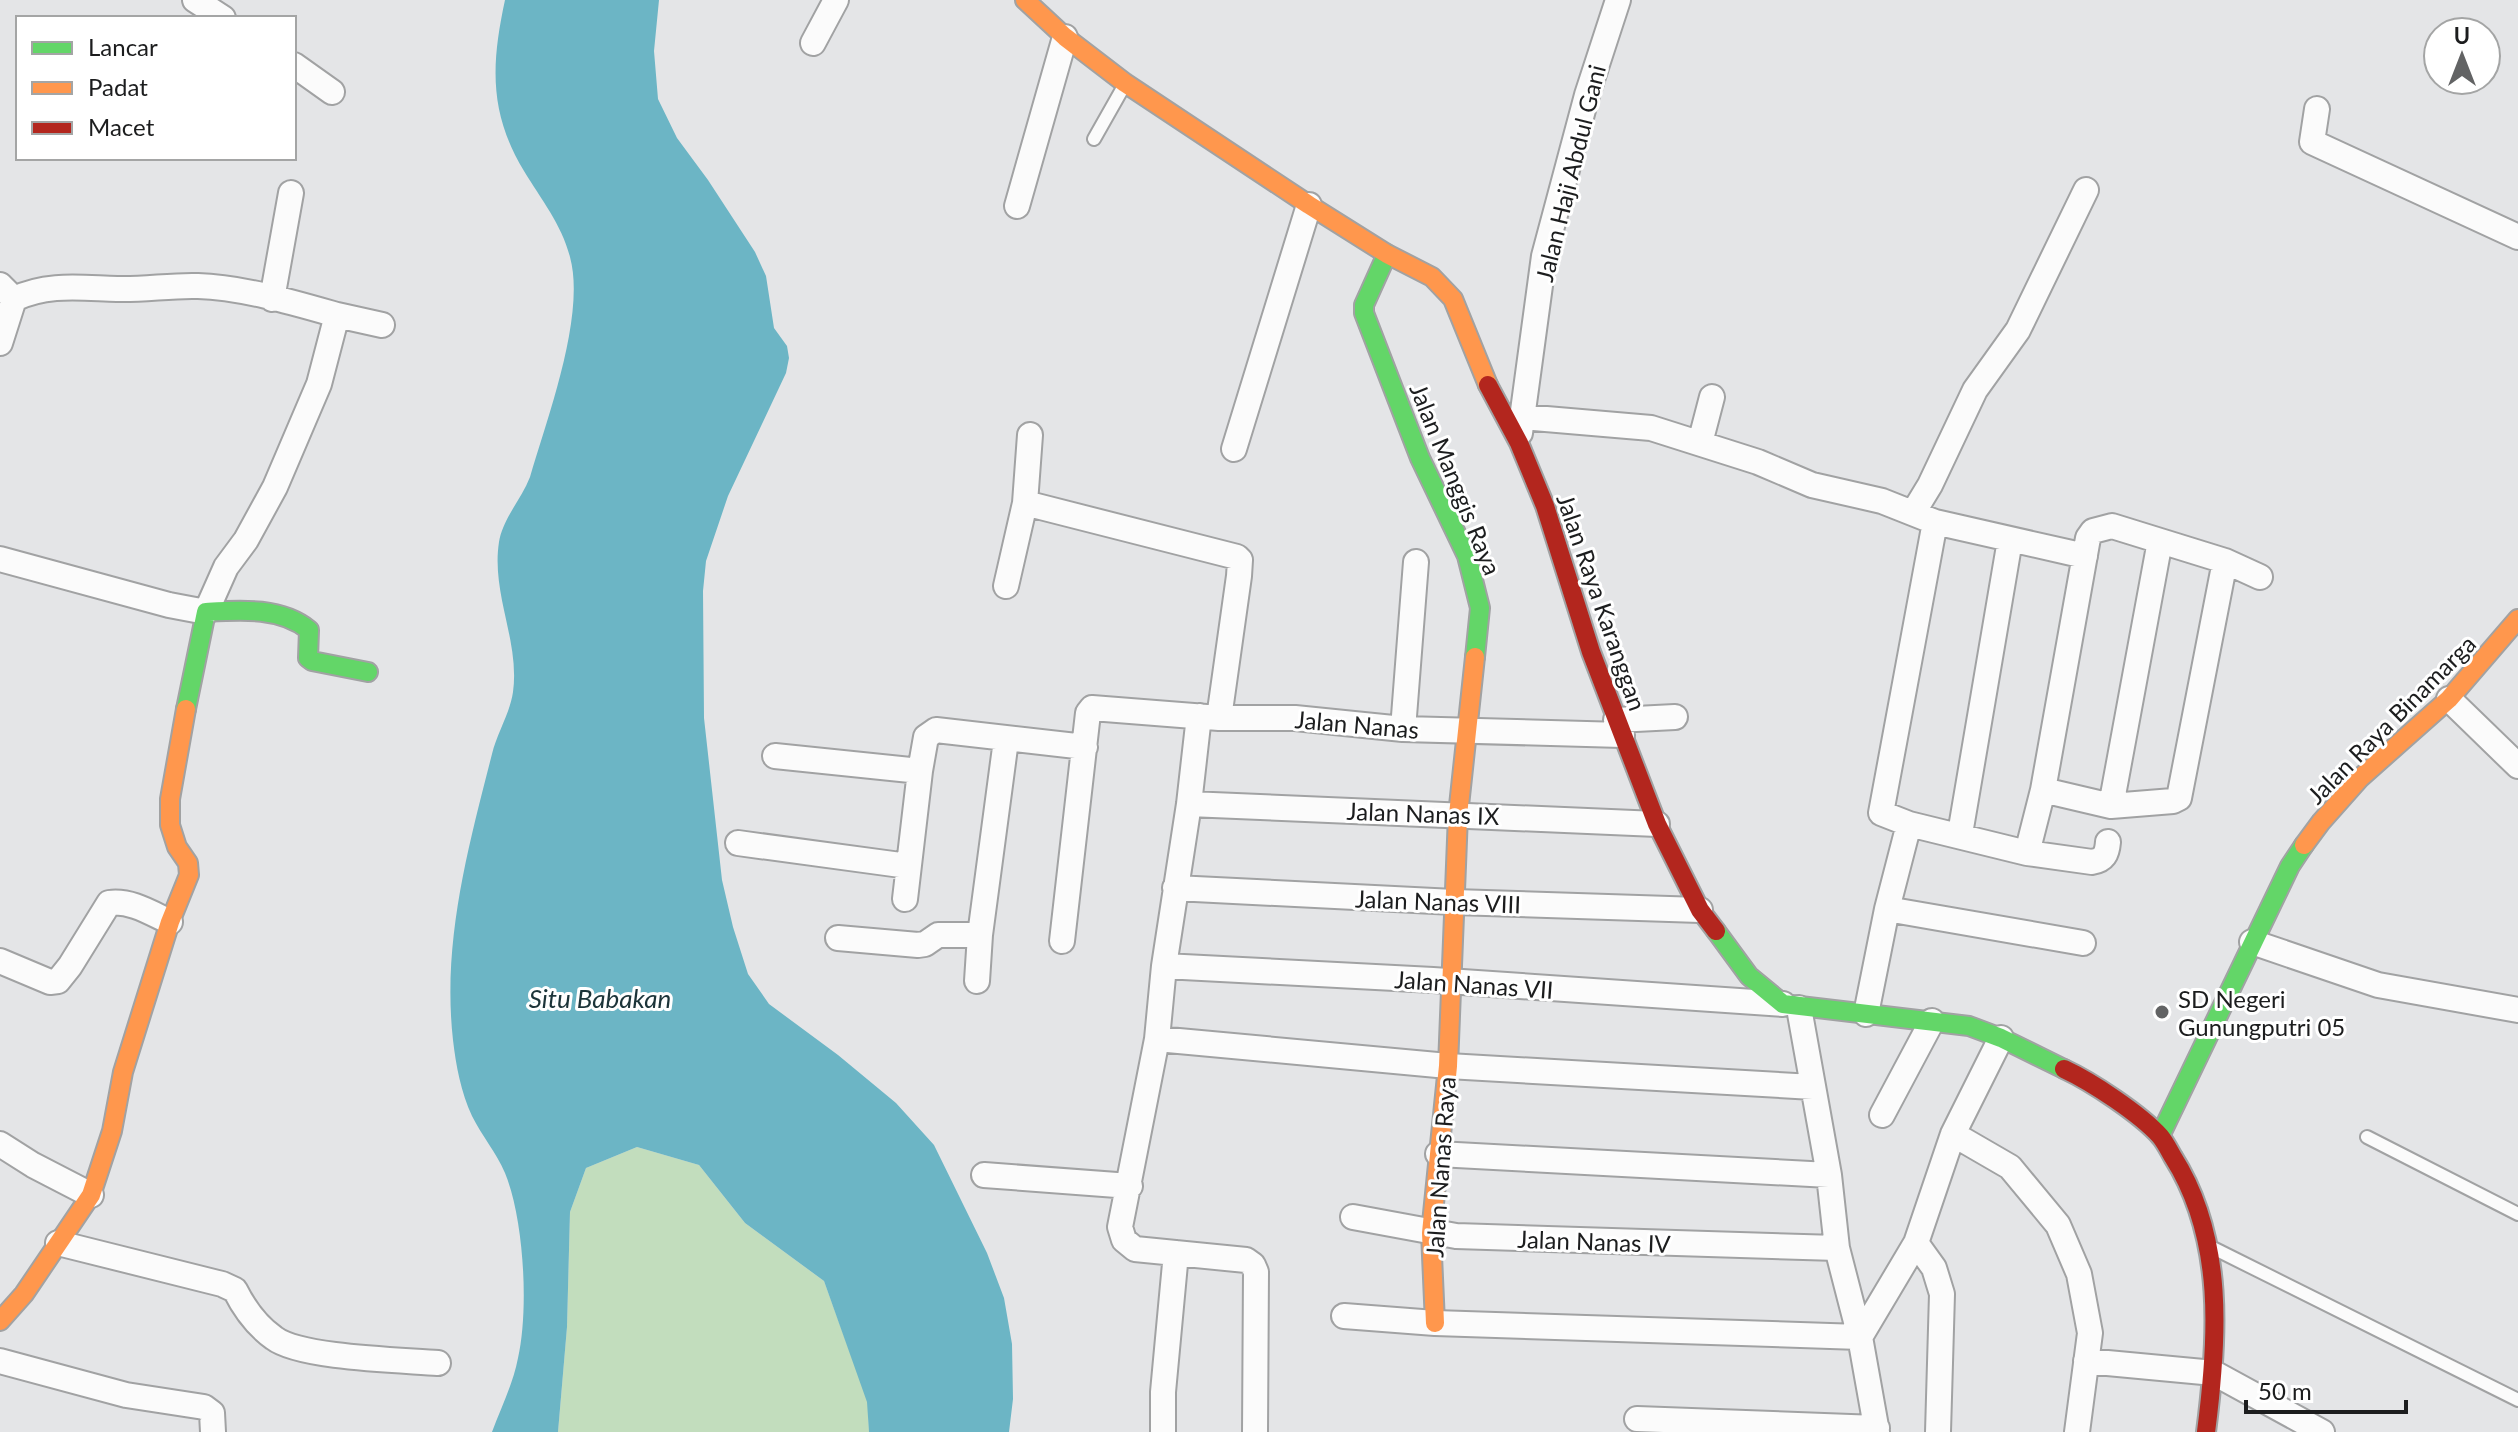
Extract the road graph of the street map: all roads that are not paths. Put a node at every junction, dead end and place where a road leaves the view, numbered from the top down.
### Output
1 (195, 0) edge
2 (836, 0) edge
3 (1025, 0) edge
4 (1618, 0) edge
5 (220, 16) edge
6 (1065, 37) junction
7 (813, 43) dead end
8 (296, 66) edge
9 (1125, 83) junction
10 (332, 92) dead end
11 (2317, 109) dead end
12 (1094, 139) dead end
13 (2086, 190) dead end
14 (291, 193) dead end
15 (1309, 205) junction
16 (1017, 206) dead end
17 (2518, 237) edge
18 (1387, 254) junction
19 (7, 292) edge
20 (272, 299) junction
21 (337, 315) junction
22 (382, 325) dead end
23 (0, 343) edge
24 (1712, 397) dead end
25 (1523, 417) junction
26 (1030, 435) dead end
27 (1519, 443) junction
28 (1700, 443) junction
29 (1234, 449) dead end
30 (1025, 503) junction
31 (1924, 517) junction
32 (2010, 540) junction
33 (2160, 541) junction
34 (2085, 556) junction
35 (0, 559) edge
36 (2225, 561) junction
37 (1416, 562) dead end
38 (2260, 577) dead end
39 (1006, 586) dead end
40 (206, 612) junction
41 (2518, 619) edge
42 (368, 672) dead end
43 (2449, 699) junction
44 (1209, 717) junction
45 (1675, 717) dead end
46 (1619, 728) junction
47 (1403, 729) junction
48 (1466, 731) junction
49 (1006, 740) junction
50 (1085, 747) junction
51 (775, 756) dead end
52 (2518, 766) edge
53 (920, 771) junction
54 (2043, 790) junction
55 (1189, 804) junction
56 (2111, 806) junction
57 (1458, 815) junction
58 (1657, 824) junction
59 (1909, 824) junction
60 (1960, 834) junction
61 (2108, 842) dead end
62 (738, 843) dead end
63 (2027, 853) junction
64 (908, 866) junction
65 (1175, 888) junction
66 (905, 899) dead end
67 (1454, 902) junction
68 (1887, 909) junction
69 (1700, 910) junction
70 (170, 922) junction
71 (980, 935) junction
72 (838, 938) dead end
73 (1062, 941) dead end
74 (2252, 942) junction
75 (2083, 943) dead end
76 (0, 961) edge
77 (1164, 966) junction
78 (977, 981) dead end
79 (1451, 982) junction
80 (1791, 1006) junction
81 (2518, 1010) edge
82 (1866, 1014) junction
83 (1932, 1021) junction
84 (2001, 1038) junction
85 (1157, 1039) junction
86 (1448, 1066) junction
87 (1813, 1087) junction
88 (1882, 1115) dead end
89 (1953, 1134) junction
90 (2160, 1136) junction
91 (2367, 1137) dead end
92 (0, 1144) edge
93 (1438, 1154) junction
94 (984, 1175) dead end
95 (1829, 1175) junction
96 (1130, 1186) junction
97 (91, 1195) junction
98 (2518, 1214) edge
99 (1353, 1217) dead end
100 (1431, 1233) junction
101 (58, 1243) junction
102 (1916, 1243) junction
103 (2208, 1246) junction
104 (1837, 1248) junction
105 (1176, 1253) junction
106 (1344, 1316) dead end
107 (0, 1321) edge
108 (1435, 1323) junction
109 (1860, 1337) junction
110 (0, 1361) edge
111 (2086, 1361) junction
112 (438, 1363) dead end
113 (2214, 1373) junction
114 (2518, 1400) edge
115 (1637, 1419) dead end
116 (1877, 1430) edge
117 (213, 1432) edge
118 (1163, 1432) edge
119 (1255, 1432) edge
120 (1938, 1432) edge
121 (2077, 1432) edge
122 (2206, 1432) edge
123 (2322, 1432) edge

1 - 5 street
2 - 7 street
3 - 6 street, Jalan Raya Karanggan
4 - 25 street, Jalan Haji Abdul Gani
6 - 9 street, Jalan Raya Karanggan
6 - 16 street
8 - 10 street
9 - 12 lane
9 - 15 street, Jalan Raya Karanggan
11 - 17 street
13 - 31 street
14 - 20 street
15 - 18 street, Jalan Raya Karanggan
15 - 29 street
18 - 27 street, Jalan Raya Karanggan
18 - 48 street, Jalan Manggis Raya
19 - 20 street
19 - 23 street
20 - 21 street
21 - 22 street
21 - 40 street
24 - 28 street
25 - 27 street, Jalan Haji Abdul Gani
25 - 28 street
26 - 30 street
27 - 46 street, Jalan Raya Karanggan
28 - 31 street
30 - 39 street
30 - 44 street
31 - 32 street
31 - 59 street
32 - 34 street
32 - 60 street
33 - 34 street
33 - 36 street
33 - 56 street
34 - 54 street
35 - 40 street
36 - 38 street
36 - 56 street
37 - 47 street
40 - 42 street
40 - 70 street
41 - 43 street, Jalan Raya Binamarga
43 - 52 street
43 - 74 street, Jalan Raya Binamarga
44 - 47 street, Jalan Nanas
44 - 50 street, Jalan Nanas
44 - 55 street
45 - 46 street, Jalan Nanas
46 - 48 street, Jalan Nanas
46 - 58 street, Jalan Raya Karanggan
47 - 48 street, Jalan Nanas
48 - 57 street, Jalan Nanas Raya
49 - 50 street
49 - 53 street
49 - 71 street
50 - 73 street
51 - 53 street
53 - 64 street
54 - 56 street
54 - 63 street
55 - 57 street, Jalan Nanas IX
55 - 65 street
57 - 58 street, Jalan Nanas IX
57 - 67 street, Jalan Nanas Raya
58 - 69 street, Jalan Raya Karanggan
59 - 60 street
59 - 68 street
60 - 63 street
61 - 63 street
62 - 64 street
64 - 66 street
65 - 67 street, Jalan Nanas VIII
65 - 77 street
67 - 69 street, Jalan Nanas VIII
67 - 79 street, Jalan Nanas Raya
68 - 75 street
68 - 82 street
69 - 80 street, Jalan Raya Karanggan
70 - 76 street
70 - 97 street
71 - 72 street
71 - 78 street
74 - 81 street
74 - 90 street, Jalan Raya Binamarga
77 - 79 street, Jalan Nanas VII
77 - 85 street
79 - 80 street, Jalan Nanas VII
79 - 86 street, Jalan Nanas Raya
80 - 82 street
80 - 87 street
82 - 83 street
83 - 84 street
83 - 88 street
84 - 89 street
84 - 90 street
85 - 86 street
85 - 96 street
86 - 87 street
86 - 93 street, Jalan Nanas Raya
87 - 95 street
89 - 102 street
89 - 111 street
90 - 103 street
91 - 98 lane
92 - 97 street
93 - 95 street
93 - 100 street, Jalan Nanas Raya
94 - 96 street
95 - 104 street
96 - 105 street
97 - 101 street
99 - 100 street, Jalan Nanas IV
100 - 104 street, Jalan Nanas IV
100 - 108 street, Jalan Nanas Raya
101 - 107 street
101 - 112 street
102 - 109 street
102 - 120 street
103 - 113 street
103 - 114 lane
104 - 109 street
105 - 118 street
105 - 119 street
106 - 108 street
108 - 109 street
109 - 116 street
110 - 117 street
111 - 113 street
111 - 121 street
113 - 122 street
113 - 123 street
115 - 116 street

